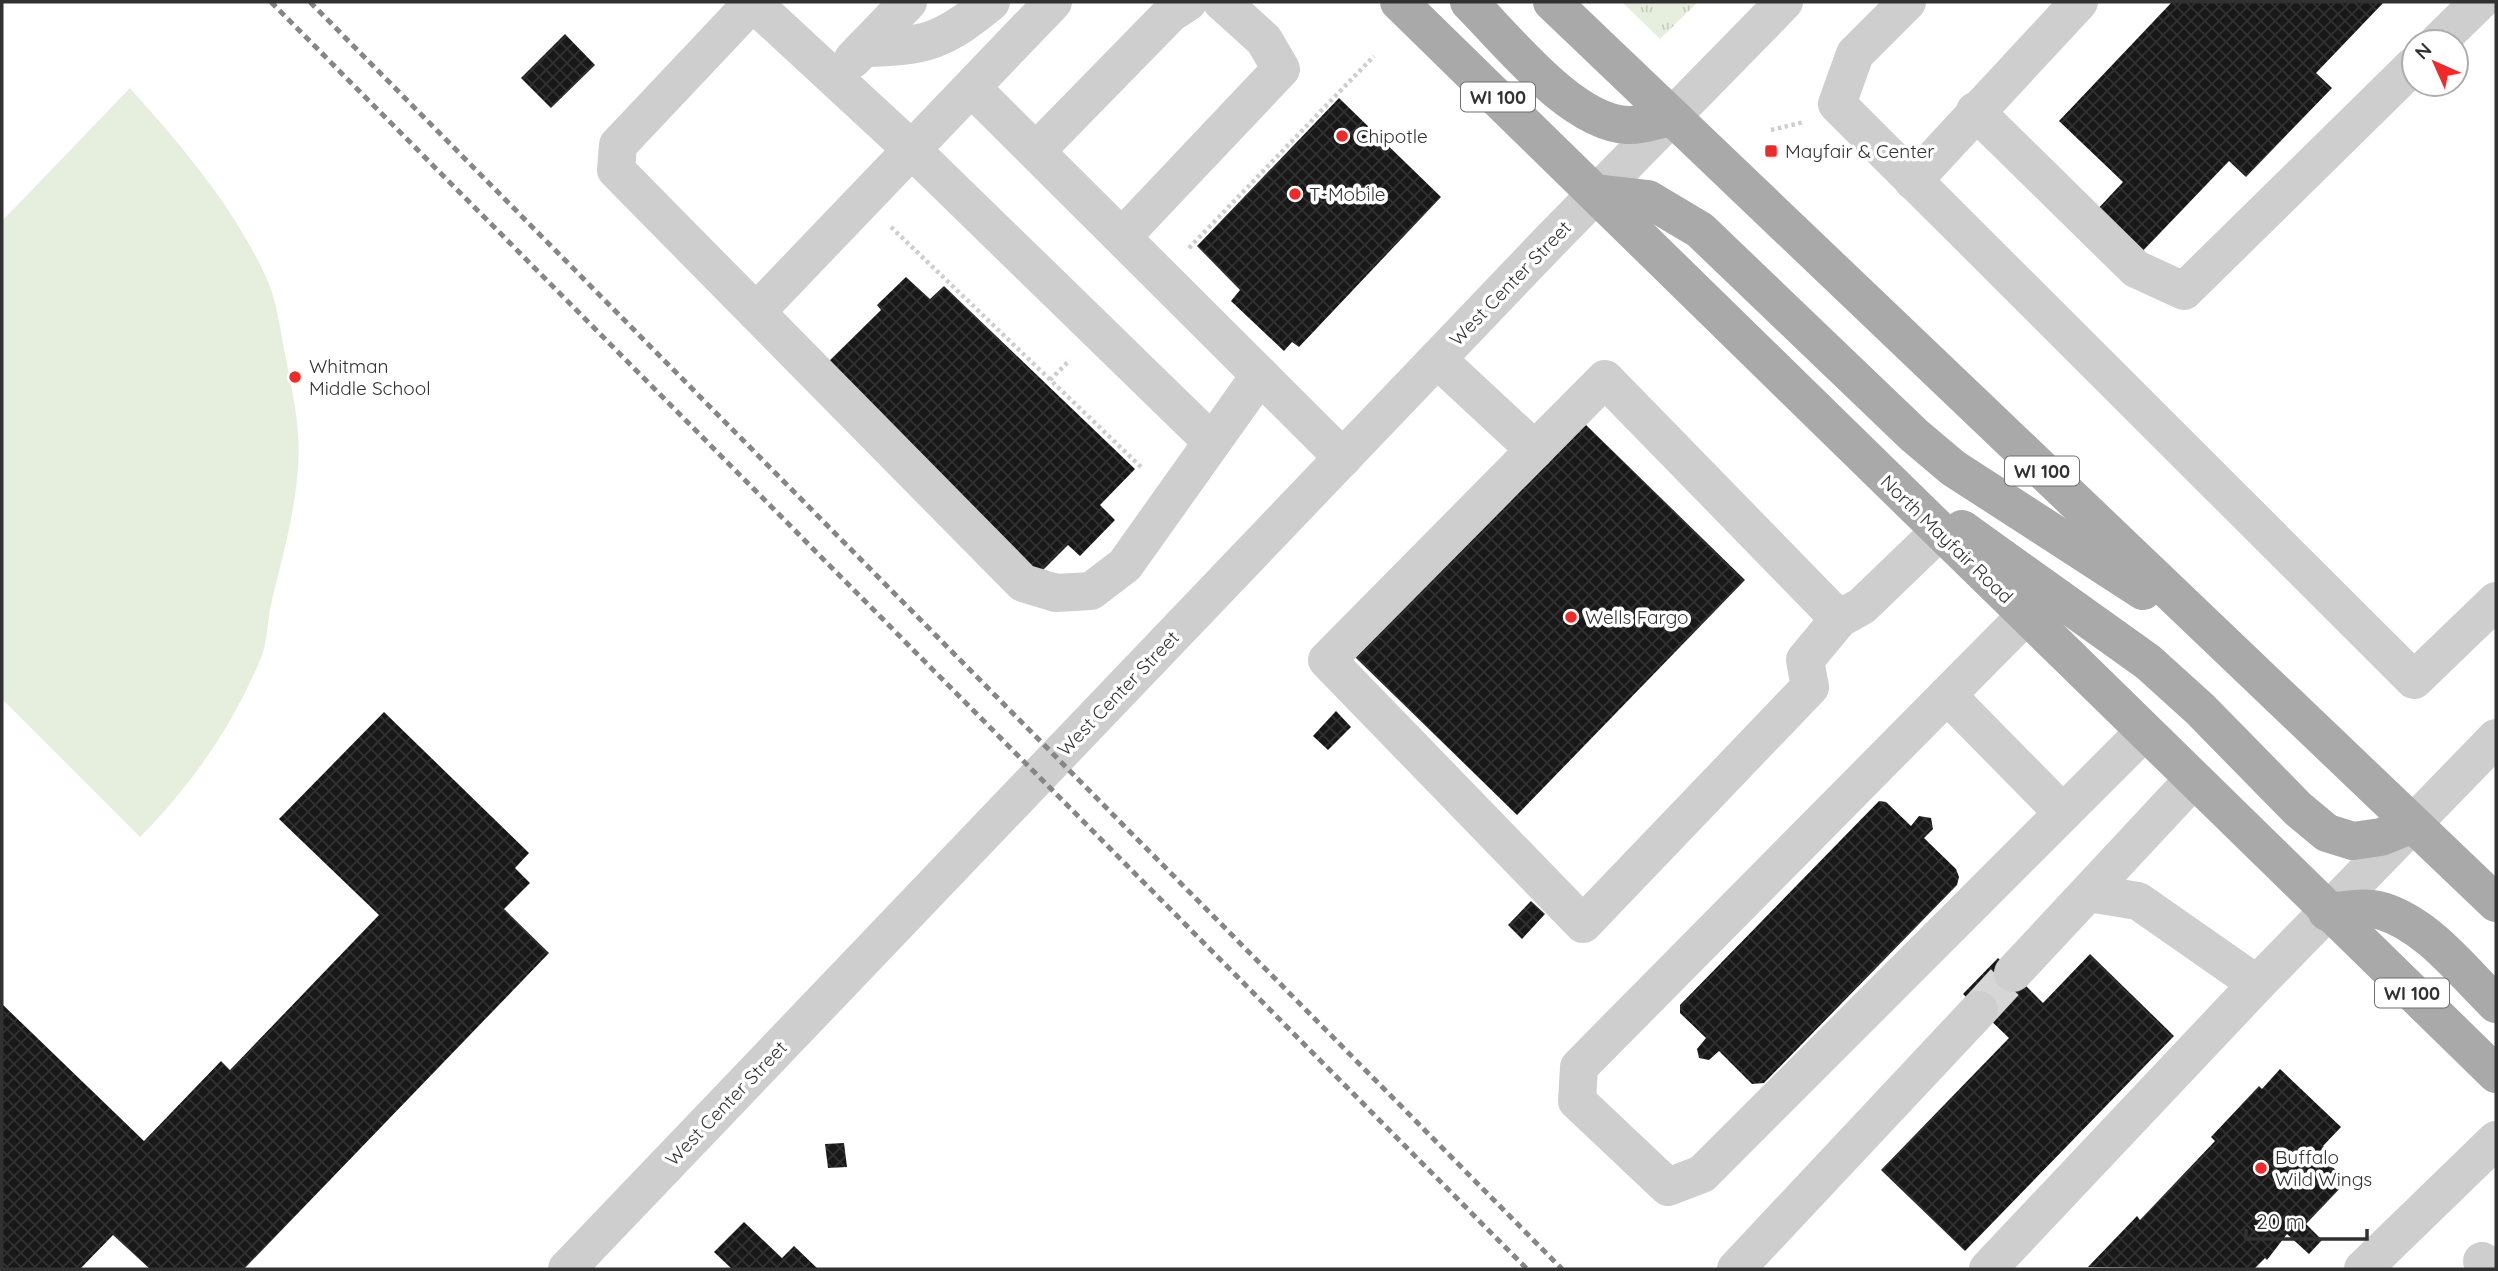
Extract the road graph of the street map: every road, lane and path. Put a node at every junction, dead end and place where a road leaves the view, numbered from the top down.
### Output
1 (752, 2) edge
2 (908, 2) edge
3 (991, 2) edge
4 (1053, 2) edge
5 (1188, 2) edge
6 (1222, 2) edge
7 (1399, 2) edge
8 (1469, 2) edge
9 (1552, 2) edge
10 (1784, 2) edge
11 (1907, 2) edge
12 (2079, 2) edge
13 (2479, 2) edge
14 (2452, 28) edge
15 (864, 48) junction
16 (1374, 56) dead end
17 (835, 78) junction
18 (2400, 79) edge
19 (972, 88) junction
20 (1975, 111) junction
21 (1670, 117) junction
22 (911, 149) junction
23 (1036, 151) junction
24 (1913, 181) junction
25 (1596, 193) junction
26 (883, 219) dead end
27 (1122, 237) junction
28 (1181, 256) dead end
29 (756, 312) junction
30 (1078, 352) dead end
31 (1437, 359) junction
32 (1260, 375) junction
33 (1050, 380) junction
34 (1212, 442) junction
35 (1535, 450) junction
36 (1343, 458) junction
37 (1140, 467) dead end
38 (1882, 475) junction
39 (1940, 531) junction
40 (2496, 601) edge
41 (2038, 603) junction
42 (1839, 619) junction
43 (2221, 641) junction
44 (1947, 695) junction
45 (2144, 732) junction
46 (2496, 738) edge
47 (2193, 780) junction
48 (2063, 813) junction
49 (2413, 824) junction
50 (2088, 893) junction
51 (2496, 903) edge
52 (2327, 912) junction
53 (2013, 973) tunnel mouth
54 (2257, 984) junction
55 (2496, 1004) edge
56 (1979, 1010) tunnel mouth
57 (2496, 1074) edge
58 (2496, 1140) edge
59 (567, 1269) edge
60 (1737, 1269) edge
61 (1988, 1269) edge
62 (2363, 1269) edge

1 - 17 street
1 - 29 street
2 - 15 street
3 - 15 street
4 - 19 street
5 - 23 street
6 - 27 street
7 - 25 main road, North Mayfair Road / WI 100
8 - 21 main road
9 - 21 main road, WI 100
10 - 21 street, West Center Street
11 - 24 street
12 - 20 street
13 - 14 street
15 - 17 street
16 - 28 path
17 - 22 street
18 - 20 street
19 - 22 street
19 - 23 street
20 - 24 street
21 - 25 street, West Center Street
21 - 43 main road, WI 100
22 - 29 street
22 - 34 street
23 - 27 street
24 - 40 street
25 - 31 street, West Center Street
25 - 38 main road, North Mayfair Road / WI 100
25 - 43 main road
26 - 33 path
27 - 32 street
29 - 34 street
30 - 33 path
31 - 35 street
31 - 36 street, West Center Street
32 - 34 street
32 - 36 street
33 - 37 path
35 - 42 street
35 - 42 street
36 - 59 street, West Center Street
38 - 39 main road, North Mayfair Road / WI 100
38 - 41 main road
39 - 41 main road, North Mayfair Road / WI 100
39 - 42 street
41 - 44 street
41 - 45 main road, North Mayfair Road / WI 100
41 - 49 main road
43 - 49 main road, WI 100
44 - 48 street
44 - 48 street
45 - 47 main road, North Mayfair Road / WI 100
45 - 48 street
46 - 49 street
47 - 50 street
47 - 52 main road, North Mayfair Road / WI 100
49 - 51 main road, WI 100
49 - 52 street
50 - 53 street
50 - 54 street
52 - 54 street
52 - 55 main road
52 - 57 main road, North Mayfair Road / WI 100
54 - 61 street
56 - 60 street
58 - 62 street

